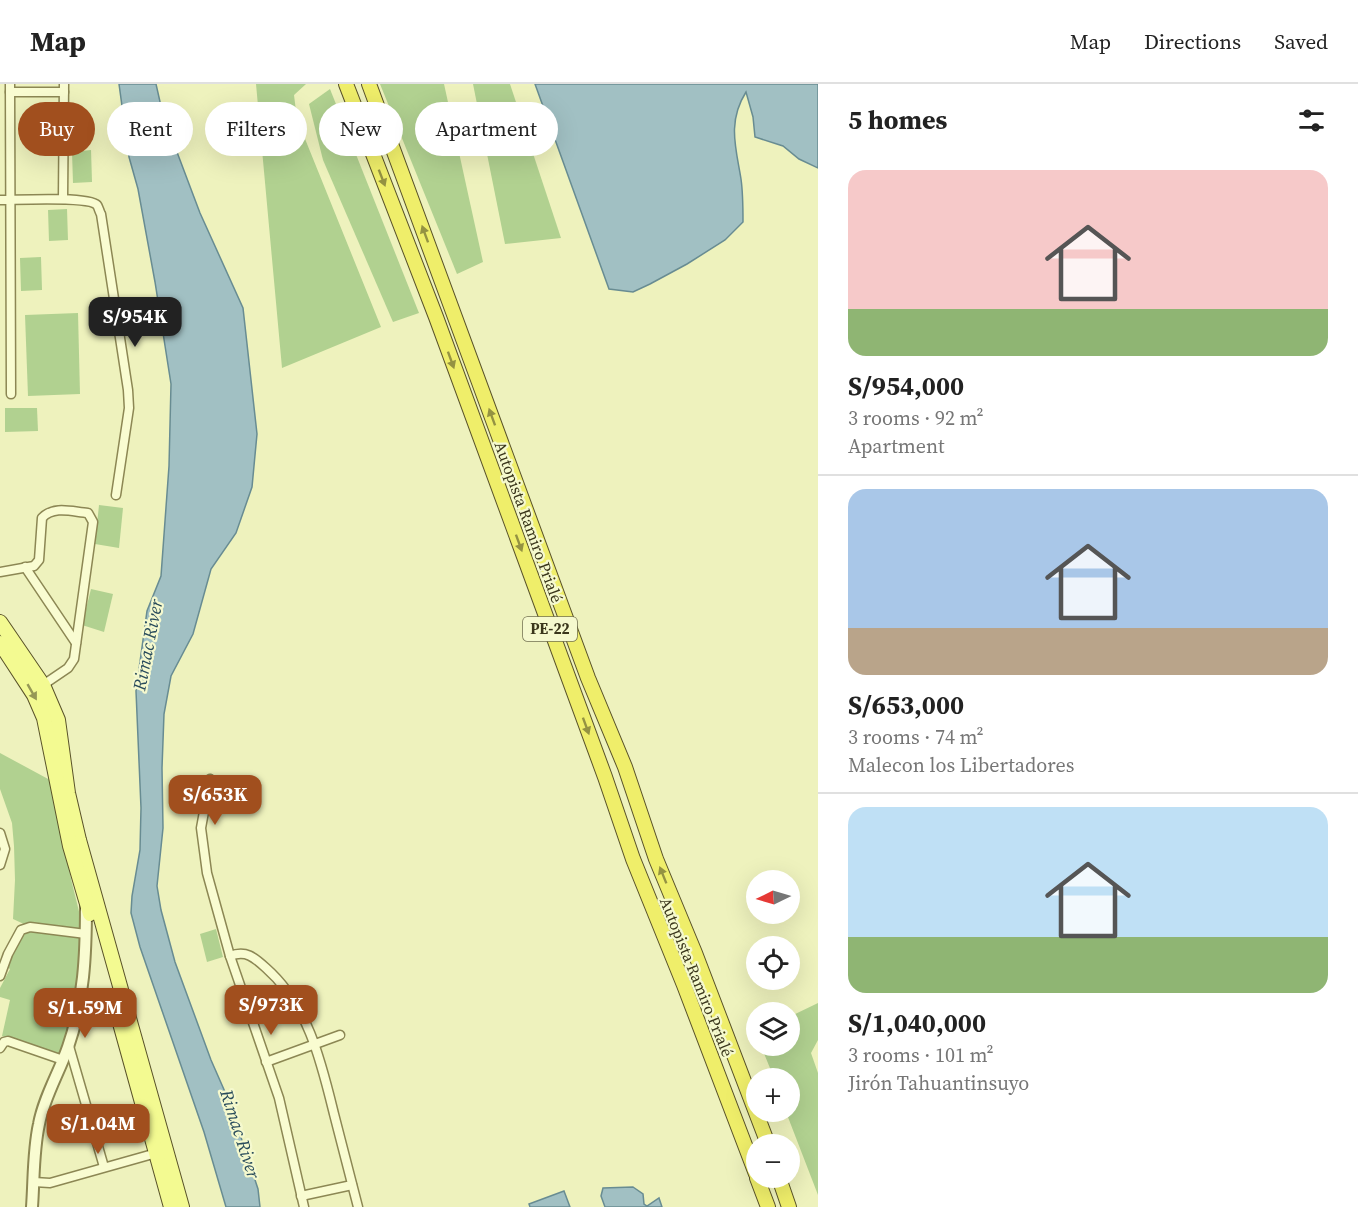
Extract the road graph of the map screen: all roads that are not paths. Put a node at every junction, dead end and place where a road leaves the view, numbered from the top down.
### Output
1 (346, 84) edge
2 (369, 84) edge
3 (10, 88) edge
4 (64, 88) edge
5 (63, 199) junction
6 (0, 200) edge
7 (11, 200) junction
8 (12, 394) dead end
9 (116, 495) dead end
10 (25, 567) junction
11 (0, 572) edge
12 (0, 622) edge
13 (4, 639) edge
14 (76, 643) junction
15 (43, 685) junction
16 (210, 778) dead end
17 (0, 833) edge
18 (0, 865) edge
19 (86, 866) junction
20 (86, 903) junction
21 (86, 934) junction
22 (4, 952) edge
23 (230, 956) junction
24 (1, 971) edge
25 (340, 1035) dead end
26 (2, 1045) edge
27 (315, 1045) junction
28 (69, 1046) junction
29 (63, 1060) junction
30 (266, 1062) junction
31 (764, 1134) edge
32 (746, 1147) edge
33 (161, 1151) junction
34 (104, 1167) junction
35 (34, 1182) junction
36 (352, 1185) junction
37 (761, 1188) edge
38 (782, 1188) edge
39 (301, 1196) junction
40 (32, 1207) edge
41 (172, 1207) edge
42 (304, 1207) edge
43 (358, 1207) edge
44 (768, 1207) edge
45 (789, 1207) edge

1 -> 32 highway, Autopista Ramiro Prialé / PE-22
31 -> 2 highway, Autopista Ramiro Prialé / PE-22
3 - 4 street
3 - 7 street
4 - 5 street
5 - 7 street
5 - 9 street
6 - 7 street
7 - 8 street
10 - 11 street
10 - 14 street
10 - 14 street
12 - 13 main road
13 - 15 main road
13 -> 20 main road
14 - 15 street
15 - 19 main road
16 - 23 street
17 - 18 street
19 - 20 street
19 - 33 main road
20 - 21 street
20 - 33 main road
21 - 22 street
21 - 28 street
22 - 24 street
23 - 27 street
23 - 30 street
25 - 27 street
26 - 29 street
27 - 30 street
27 - 36 street
28 - 29 street
28 - 34 street
29 - 35 street
30 - 39 street
33 - 34 street
33 - 41 main road
34 - 35 street
35 - 40 street
36 - 39 street
36 - 43 street
37 - 44 highway, Autopista Ramiro Prialé / PE-22
38 - 45 highway
39 - 42 street

